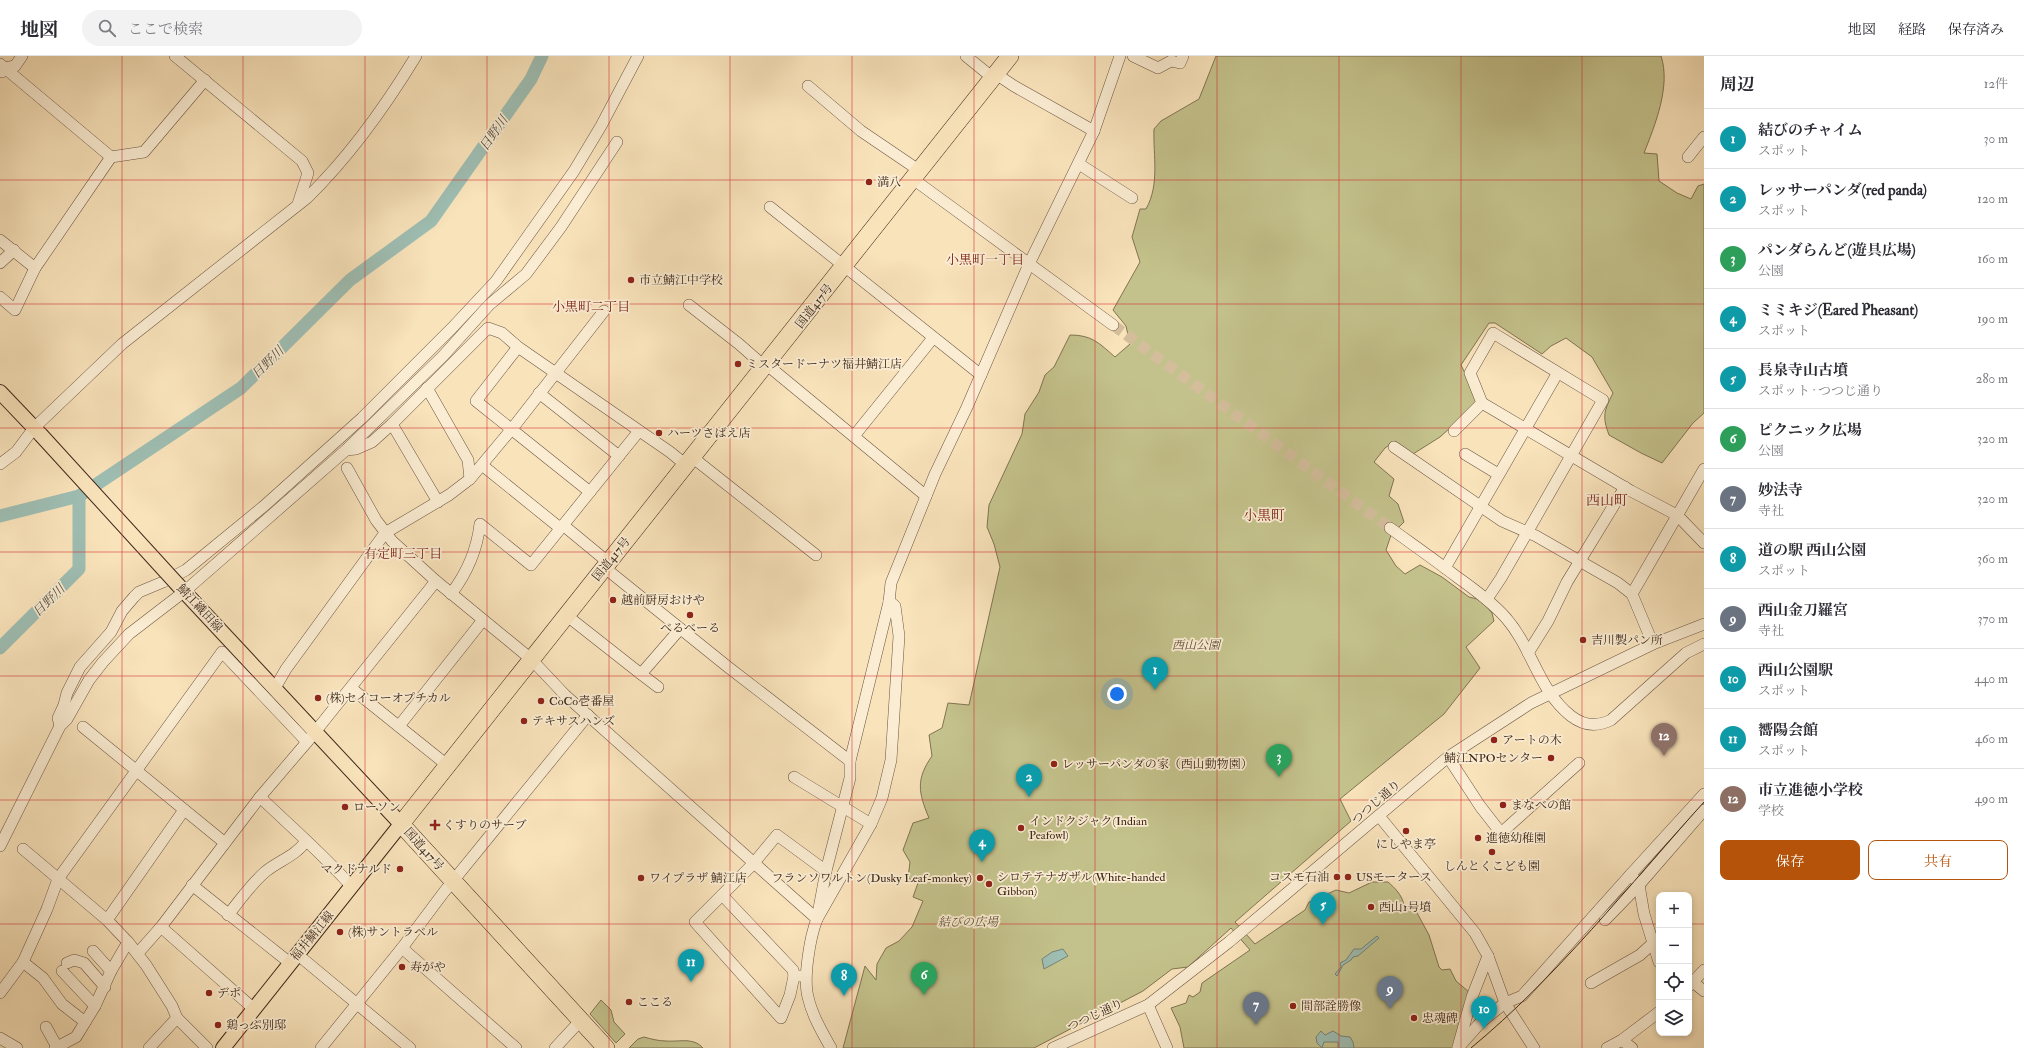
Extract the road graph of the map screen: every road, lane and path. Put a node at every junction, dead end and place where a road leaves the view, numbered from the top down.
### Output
1 (22, 56) edge
2 (175, 56) edge
3 (416, 56) edge
4 (638, 56) edge
5 (966, 56) edge
6 (1010, 56) edge
7 (1120, 56) edge
8 (1133, 56) edge
9 (1183, 56) edge
10 (2, 69) edge
11 (994, 76) junction
12 (205, 80) junction
13 (808, 86) dead end
14 (1094, 131) junction
15 (1704, 137) edge
16 (616, 142) dead end
17 (111, 157) junction
18 (1688, 157) dead end
19 (1078, 164) junction
20 (917, 175) junction
21 (1132, 198) dead end
22 (298, 204) junction
23 (770, 207) dead end
24 (0, 240) edge
25 (14, 250) junction
26 (0, 263) edge
27 (1030, 264) junction
28 (844, 267) junction
29 (35, 268) junction
30 (0, 297) edge
31 (689, 305) dead end
32 (604, 311) dead end
33 (1113, 325) tunnel mouth
34 (933, 338) junction
35 (518, 347) junction
36 (765, 367) junction
37 (555, 373) junction
38 (1556, 374) junction
39 (981, 375) junction
40 (427, 388) junction
41 (0, 392) edge
42 (539, 393) junction
43 (1482, 403) junction
44 (392, 424) junction
45 (1525, 428) junction
46 (511, 430) junction
47 (37, 431) junction
48 (639, 431) junction
49 (1454, 432) dead end
50 (854, 436) junction
51 (1394, 447) dead end
52 (346, 450) junction
53 (1465, 454) dead end
54 (1571, 455) junction
55 (619, 456) junction
56 (689, 461) junction
57 (0, 464) edge
58 (482, 465) junction
59 (347, 468) dead end
60 (1704, 469) edge
61 (1498, 474) junction
62 (470, 479) junction
63 (1626, 487) junction
64 (590, 492) junction
65 (926, 496) junction
66 (438, 502) junction
67 (1481, 506) junction
68 (1677, 515) junction
69 (562, 527) junction
70 (1390, 528) tunnel mouth
71 (385, 533) junction
72 (1528, 533) junction
73 (1704, 543) edge
74 (816, 555) dead end
75 (1580, 563) junction
76 (607, 565) junction
77 (1445, 568) junction
78 (436, 581) junction
79 (181, 588) junction
80 (451, 594) junction
81 (1632, 594) junction
82 (1487, 599) junction
83 (889, 601) junction
84 (566, 615) junction
85 (483, 620) junction
86 (1704, 624) edge
87 (680, 629) junction
88 (1653, 644) junction
89 (1704, 644) edge
90 (1528, 653) junction
91 (531, 659) junction
92 (641, 674) junction
93 (658, 687) dead end
94 (275, 688) junction
95 (351, 688) junction
96 (1549, 695) junction
97 (588, 715) junction
98 (60, 726) junction
99 (400, 726) junction
100 (83, 727) dead end
101 (312, 737) junction
102 (1448, 757) junction
103 (850, 761) junction
104 (1580, 763) dead end
105 (447, 765) junction
106 (136, 770) junction
107 (794, 777) dead end
108 (1704, 794) edge
109 (260, 797) junction
110 (842, 807) junction
111 (184, 810) junction
112 (1704, 810) edge
113 (1379, 816) junction
114 (401, 824) junction
115 (871, 824) junction
116 (306, 841) junction
117 (224, 843) junction
118 (0, 846) edge
119 (23, 849) dead end
120 (753, 864) junction
121 (826, 872) junction
122 (1631, 874) junction
123 (58, 879) junction
124 (454, 881) junction
125 (192, 885) junction
126 (1639, 885) junction
127 (352, 886) junction
128 (722, 895) junction
129 (228, 915) junction
130 (817, 919) junction
131 (107, 920) junction
132 (1605, 920) dead end
133 (161, 927) junction
134 (128, 942) junction
135 (1652, 944) junction
136 (402, 948) junction
137 (93, 951) dead end
138 (138, 953) junction
139 (1656, 954) edge
140 (1488, 956) junction
141 (293, 958) junction
142 (23, 962) junction
143 (1704, 970) edge
144 (111, 971) junction
145 (794, 976) junction
146 (807, 977) junction
147 (1591, 983) dead end
148 (1692, 983) edge
149 (1692, 985) edge
150 (105, 987) junction
151 (1704, 991) edge
152 (0, 993) edge
153 (358, 1003) junction
154 (1505, 1003) junction
155 (1148, 1004) junction
156 (95, 1006) junction
157 (254, 1009) junction
158 (1656, 1014) edge
159 (177, 1018) junction
160 (581, 1020) junction
161 (85, 1022) junction
162 (46, 1027) dead end
163 (0, 1038) edge
164 (1622, 1040) junction
165 (56, 1047) edge
166 (17, 1048) edge
167 (149, 1048) edge
168 (207, 1048) edge
169 (223, 1048) edge
170 (321, 1048) edge
171 (410, 1048) edge
172 (516, 1048) edge
173 (556, 1048) edge
174 (606, 1048) edge
175 (831, 1048) edge
176 (1058, 1048) edge
177 (1167, 1048) edge
178 (1458, 1048) edge
179 (1534, 1048) edge
180 (1607, 1048) edge
181 (1632, 1048) edge

1 - 10 street
2 - 12 street
3 - 22 street
4 - 98 street
5 - 11 street
6 - 11 highway, 国道417号
7 - 14 street
8 - 9 street
10 - 17 street
11 - 14 street
11 - 20 highway, 国道417号
12 - 17 street
12 - 22 street
13 - 20 street
14 - 19 street
15 - 18 street
16 - 52 street
17 - 29 street
19 - 21 street
19 - 27 street
20 - 27 street
20 - 28 highway, 国道417号
22 - 47 street
23 - 28 street
24 - 25 street
25 - 26 street
25 - 29 street
27 - 33 street
27 - 39 street
28 - 34 street
28 - 36 highway, 国道417号
29 - 30 street
31 - 36 street
32 - 37 street
34 - 39 street
34 - 50 street
35 - 37 street
35 - 40 street
35 - 46 street
36 - 50 street
36 - 56 highway, 国道417号
37 - 42 street
37 - 48 street
38 - 43 street
38 - 45 street
38 - 54 street
39 - 65 street
40 - 44 street
40 - 62 street
41 - 47 main road, 鯖江織田線
42 - 46 street
42 - 55 street
43 - 45 street
43 - 49 street
44 - 52 street
44 - 66 street
45 - 54 street
45 - 61 street
46 - 58 street
46 - 64 street
47 - 57 street
47 - 79 main road, 鯖江織田線, bridge
48 - 55 street
48 - 56 street
50 - 65 street
51 - 67 street
52 - 79 street
53 - 61 street
54 - 63 street
54 - 72 street
55 - 64 street
56 - 74 street
56 - 76 highway, 国道417号
58 - 62 street
58 - 69 street
59 - 71 street
60 - 68 street
61 - 67 street
62 - 66 street
63 - 68 street
63 - 75 street
64 - 69 street
65 - 83 street
66 - 71 street
67 - 72 street
67 - 77 street
68 - 73 street
68 - 81 street
69 - 76 street
69 - 80 street
70 - 77 street
71 - 78 street
71 - 94 street
72 - 75 street
72 - 82 street
75 - 81 street
75 - 90 street
76 - 84 highway, 国道417号
76 - 87 street
77 - 82 street
78 - 80 street
78 - 95 street
79 - 94 main road, 鯖江織田線
79 - 98 street
80 - 85 street
81 - 88 street
82 - 90 street
83 - 103 street
83 - 115 street
84 - 91 highway, 国道417号
84 - 92 street
85 - 91 street
85 - 99 street
86 - 88 street, つつじ通り
87 - 92 street
87 - 103 street
88 - 96 street, つつじ通り
89 - 96 street
90 - 96 street
91 - 97 street
91 - 105 highway, 国道417号
92 - 93 street
94 - 101 main road, 鯖江織田線
95 - 99 street
95 - 101 street
96 - 102 street, つつじ通り
97 - 120 street
97 - 124 street
98 - 118 street
99 - 105 street
100 - 106 street
101 - 106 street
101 - 109 street
101 - 114 main road, 鯖江織田線
102 - 104 street
102 - 113 street, つつじ通り
103 - 110 street
105 - 114 highway, 国道417号
106 - 111 street
106 - 123 street
107 - 110 street
108 - 122 street
109 - 116 street
109 - 117 street
110 - 115 street
110 - 121 street
111 - 117 street
111 - 131 street
112 - 126 street
113 - 140 street
113 - 155 street, つつじ通り
114 - 124 highway, 国道417号
114 - 127 main road, 福井鯖江線
115 - 130 street
116 - 127 street
116 - 129 street
117 - 125 street
119 - 123 street
120 - 121 street
120 - 128 street
120 - 130 street
121 - 130 street
122 - 126 street
122 - 154 street
123 - 131 street
123 - 142 street
124 - 136 street
124 - 160 highway, 国道417号
125 - 129 street
125 - 133 street
126 - 132 street
126 - 135 street
127 - 141 main road, 福井鯖江線
128 - 145 street
128 - 145 street
129 - 141 street
130 - 146 street
131 - 134 street
133 - 138 street
133 - 157 street
134 - 138 street
134 - 144 street
135 - 139 street
135 - 147 street
136 - 153 street
136 - 172 street
137 - 144 street
138 - 159 street
140 - 154 street
140 - 178 street
141 - 153 street
141 - 157 main road, 福井鯖江線
142 - 152 street
142 - 161 street
143 - 148 street
144 - 150 street
145 - 146 street
146 - 175 street
149 - 151 street
150 - 156 street
150 - 156 street
153 - 170 street
153 - 171 street
154 - 178 street
154 - 179 street
155 - 176 street, つつじ通り
155 - 177 street
156 - 161 street
157 - 169 main road, 福井鯖江線
158 - 164 street
159 - 167 street
159 - 168 street
160 - 173 street
160 - 174 highway, 国道417号
161 - 165 street
162 - 165 street
163 - 166 street
164 - 180 street
164 - 181 street

